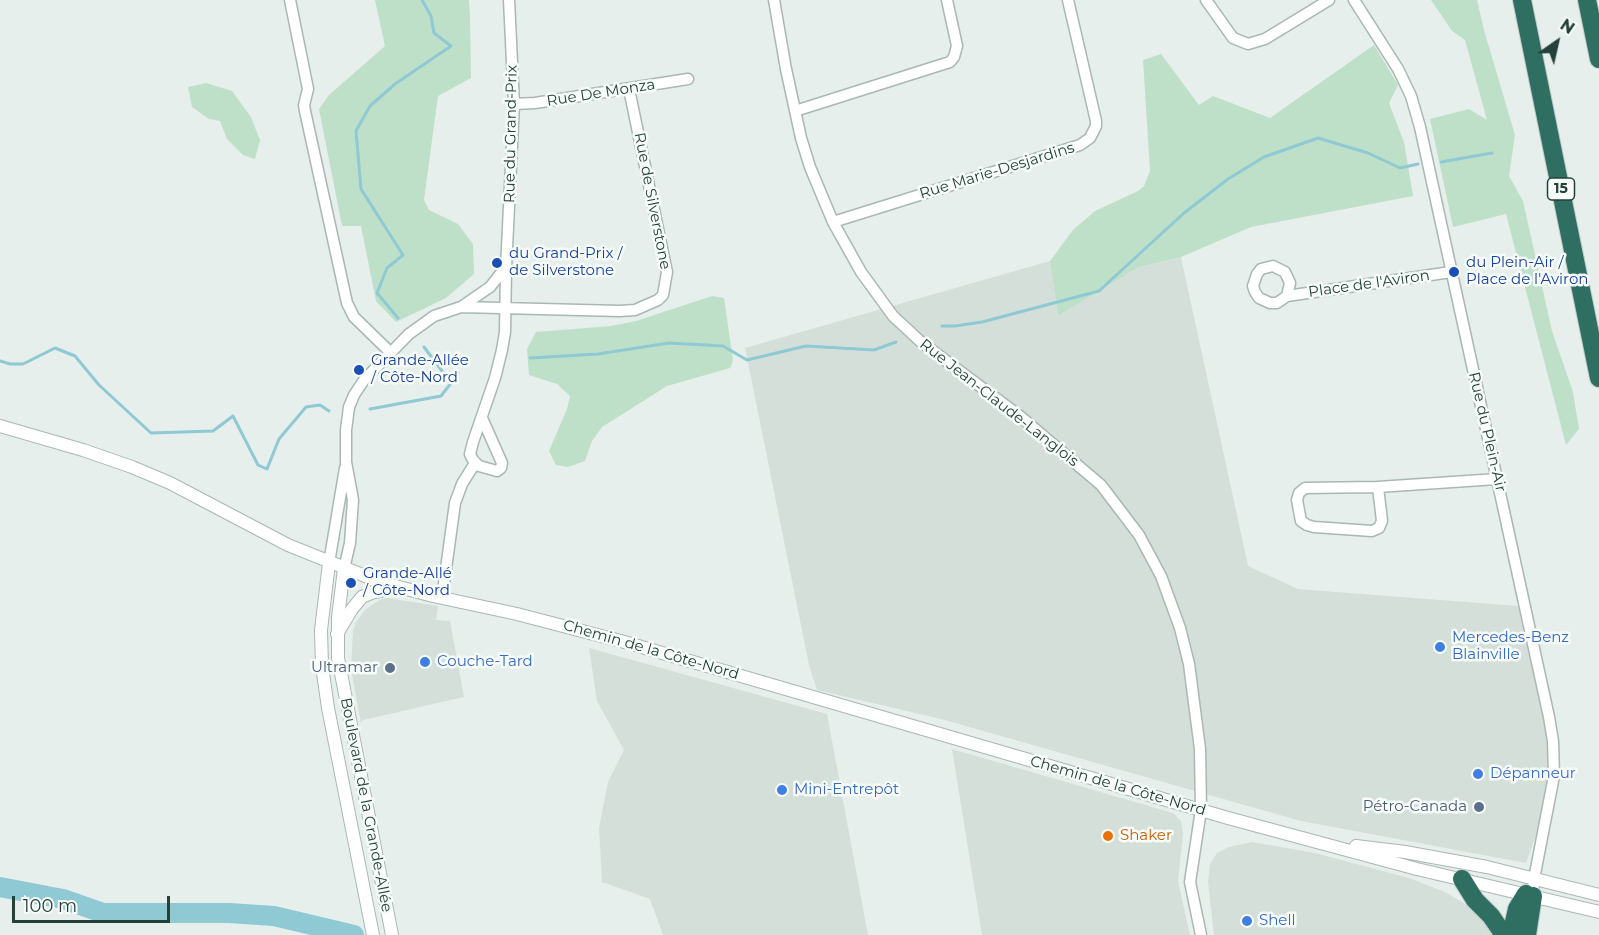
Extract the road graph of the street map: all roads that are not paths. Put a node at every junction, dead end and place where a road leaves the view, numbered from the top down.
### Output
1 (290, 0) edge
2 (509, 0) edge
3 (774, 0) edge
4 (947, 0) edge
5 (1068, 0) edge
6 (1206, 0) edge
7 (1329, 0) edge
8 (1354, 0) edge
9 (1522, 0) edge
10 (1587, 0) edge
11 (1599, 59) edge
12 (688, 79) dead end
13 (629, 89) junction
14 (514, 104) junction
15 (795, 111) junction
16 (833, 222) junction
17 (506, 268) junction
18 (1451, 272) junction
19 (1287, 296) dead end
20 (461, 307) junction
21 (504, 307) junction
22 (390, 352) junction
23 (1599, 378) edge
24 (482, 418) junction
25 (0, 426) edge
26 (346, 462) junction
27 (475, 463) junction
28 (1497, 479) junction
29 (1378, 488) junction
30 (329, 563) junction
31 (344, 569) junction
32 (398, 588) junction
33 (442, 598) junction
34 (336, 635) junction
35 (1201, 810) junction
36 (1316, 840) junction
37 (1462, 879) junction
38 (1531, 890) junction
39 (1599, 896) edge
40 (1599, 912) edge
41 (373, 933) edge
42 (392, 935) edge
43 (1200, 935) edge
44 (1504, 935) edge
45 (1511, 935) edge
46 (1527, 935) edge

1 - 22 street
2 - 14 street, Rue du Grand-Prix
3 - 15 street, Rue Jean-Claude-Langlois
4 - 15 street
5 - 16 street, Rue Marie-Desjardins
6 - 7 street
8 - 18 street, Rue du Plein-Air
9 - 23 highway, 15
10 - 11 highway
12 - 13 street, Rue De Monza
13 - 14 street, Rue De Monza
13 - 21 street, Rue de Silverstone
14 - 17 street, Rue du Grand-Prix
15 - 16 street, Rue Jean-Claude-Langlois
16 - 35 street, Rue Jean-Claude-Langlois
17 - 20 street
17 - 21 street, Rue du Grand-Prix
18 - 19 street, Place de l'Aviron
18 - 28 street, Rue du Plein-Air
20 - 21 street, Boulevard de la Grande-Allée
20 - 22 street, Boulevard de la Grande-Allée
21 - 24 street, Rue du Grand-Prix
22 - 26 street, Boulevard de la Grande-Allée
24 - 27 street, Rue du Grand-Prix
24 - 27 street
25 - 30 street, Chemin de la Côte-Nord
26 - 30 street, Boulevard de la Grande-Allée
26 - 31 street, Boulevard de la Grande-Allée
27 - 33 street
28 - 29 street
28 - 38 street, Rue du Plein-Air
29 - 29 street
30 - 31 street, Chemin de la Côte-Nord
30 - 41 street, Boulevard de la Grande-Allée
31 - 32 street, Chemin de la Côte-Nord
31 - 34 street, Boulevard de la Grande-Allée
32 - 33 street, Chemin de la Côte-Nord
32 - 34 street
33 - 35 street, Chemin de la Côte-Nord
34 - 42 street, Boulevard de la Grande-Allée
35 - 36 street, Chemin de la Côte-Nord
35 - 43 street, Rue Jean-Claude-Langlois
36 - 37 street, Chemin de la Côte-Nord
36 - 38 street, Chemin de la Côte-Nord
37 - 38 street, Chemin de la Côte-Nord
37 - 44 highway
38 - 39 street, Chemin de la Côte-Nord
38 - 40 street, Chemin de la Côte-Nord
38 - 45 highway
38 - 46 highway

